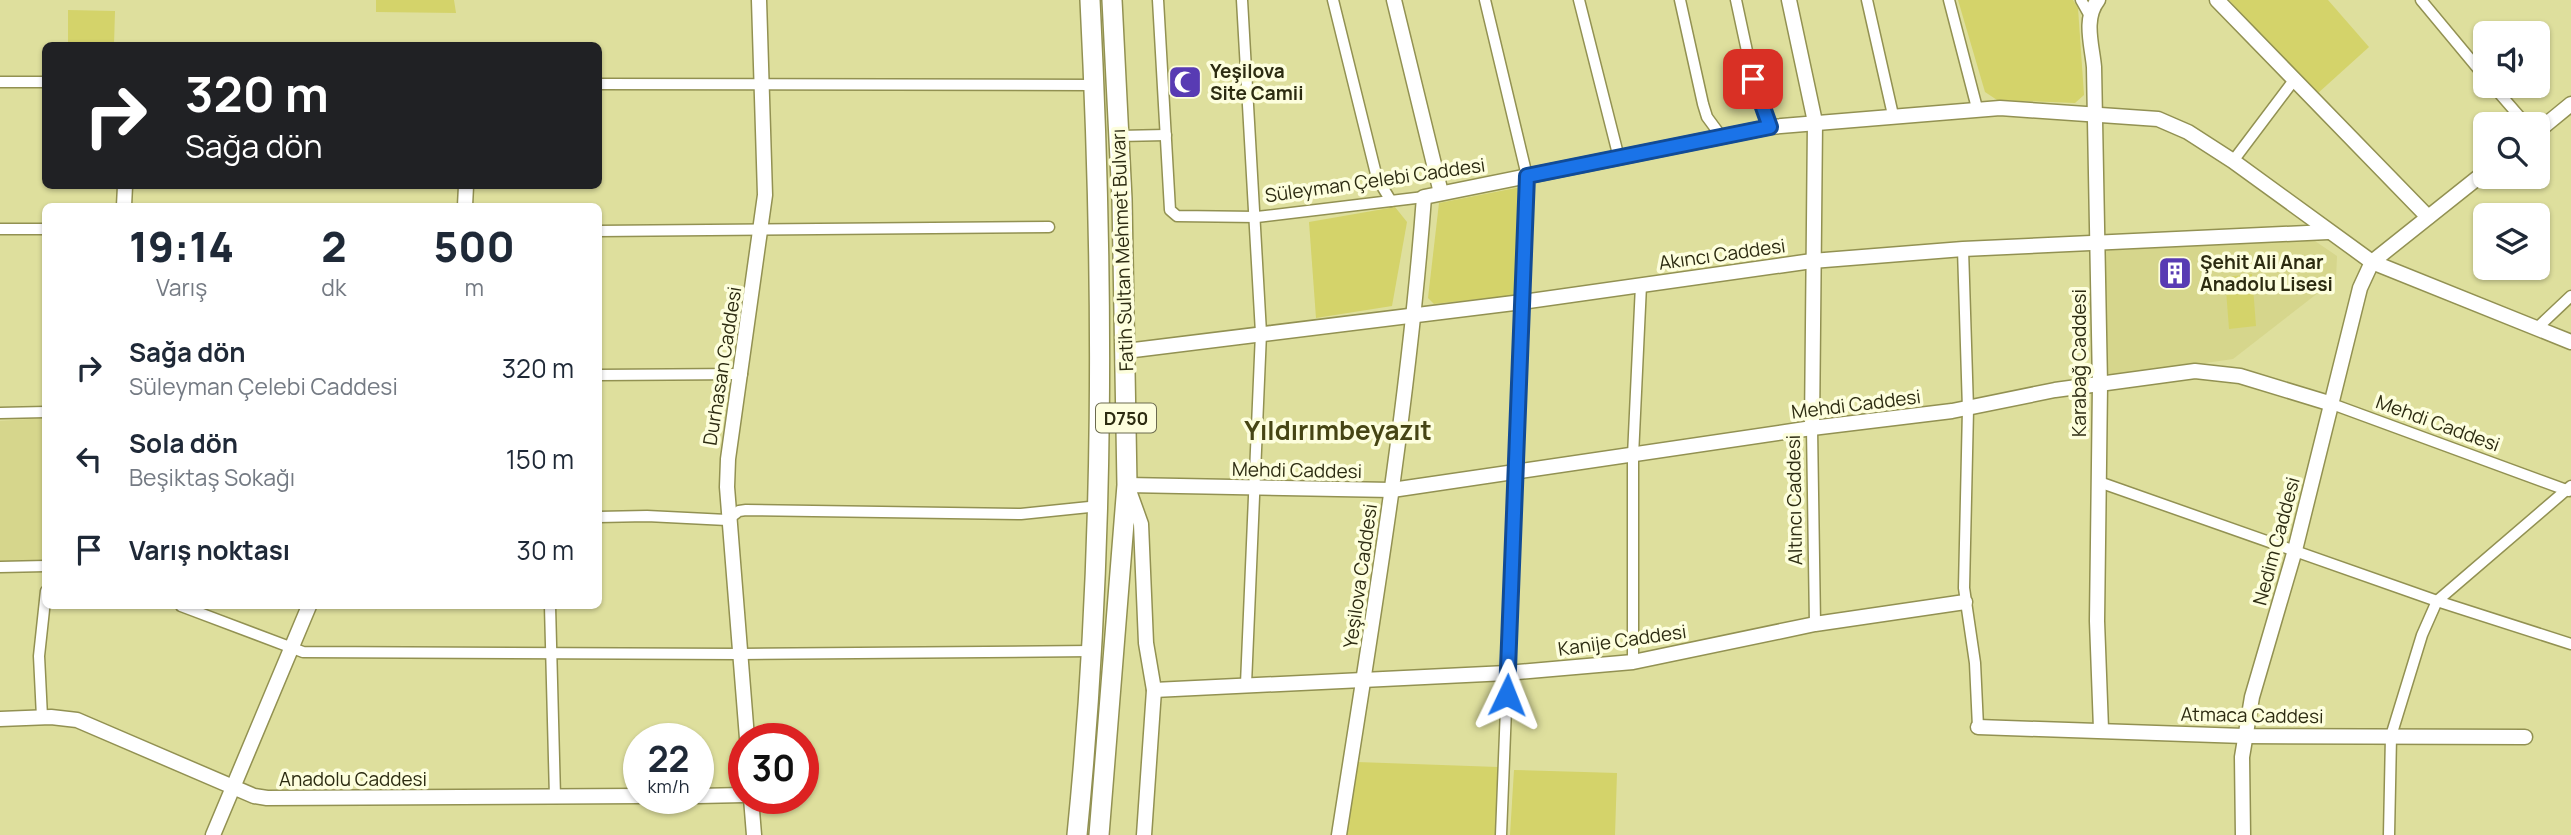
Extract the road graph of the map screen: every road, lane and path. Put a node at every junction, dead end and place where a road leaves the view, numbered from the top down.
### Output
1 (759, 0) edge
2 (1090, 0) edge
3 (1112, 0) edge
4 (1158, 0) edge
5 (1242, 0) edge
6 (1333, 0) edge
7 (1394, 0) edge
8 (1485, 0) edge
9 (1579, 0) edge
10 (1680, 0) edge
11 (1736, 0) edge
12 (1789, 0) edge
13 (1867, 0) edge
14 (1949, 0) edge
15 (2081, 0) edge
16 (2098, 0) edge
17 (2217, 0) edge
18 (2421, 0) edge
19 (2090, 16) junction
20 (2473, 63) edge
21 (2294, 80) junction
22 (0, 82) edge
23 (42, 82) edge
24 (602, 84) edge
25 (760, 85) junction
26 (1094, 85) junction
27 (2503, 98) edge
28 (2571, 104) edge
29 (1977, 108) junction
30 (2095, 112) junction
31 (2516, 112) edge
32 (1893, 115) junction
33 (2550, 121) edge
34 (1815, 122) junction
35 (1770, 127) junction
36 (1166, 135) junction
37 (1119, 136) junction
38 (1721, 136) junction
39 (1619, 158) junction
40 (2233, 161) junction
41 (1527, 176) junction
42 (2473, 181) edge
43 (1441, 193) junction
44 (1424, 197) junction
45 (1391, 201) junction
46 (1256, 217) junction
47 (2428, 217) junction
48 (1049, 227) dead end
49 (0, 229) edge
50 (42, 229) edge
51 (602, 231) edge
52 (761, 231) junction
53 (2328, 232) junction
54 (2097, 243) junction
55 (1963, 249) junction
56 (1812, 261) junction
57 (2372, 262) junction
58 (1641, 285) junction
59 (2571, 296) edge
60 (1522, 302) junction
61 (1415, 313) junction
62 (2537, 328) junction
63 (1261, 333) junction
64 (2571, 342) edge
65 (1126, 351) junction
66 (742, 374) junction
67 (602, 375) edge
68 (2100, 385) junction
69 (2332, 404) junction
70 (1968, 409) junction
71 (42, 412) edge
72 (0, 414) edge
73 (1812, 428) junction
74 (1633, 456) junction
75 (1514, 473) junction
76 (2099, 482) junction
77 (1127, 485) junction
78 (2569, 489) edge
79 (1257, 490) junction
80 (1392, 490) junction
81 (1100, 506) junction
82 (602, 517) edge
83 (727, 520) junction
84 (2295, 550) junction
85 (42, 566) edge
86 (0, 567) edge
87 (2437, 601) junction
88 (1965, 602) junction
89 (44, 609) edge
90 (189, 609) edge
91 (308, 609) edge
92 (550, 609) edge
93 (1815, 624) junction
94 (2571, 644) edge
95 (290, 649) junction
96 (1092, 651) junction
97 (551, 653) junction
98 (740, 654) junction
99 (1633, 662) junction
100 (1507, 673) junction
101 (1364, 679) junction
102 (1246, 684) junction
103 (1154, 690) junction
104 (42, 717) junction
105 (0, 719) edge
106 (746, 723) edge
107 (1978, 727) joint
108 (2101, 729) junction
109 (2244, 736) junction
110 (2391, 736) junction
111 (2525, 737) dead end
112 (233, 787) junction
113 (623, 796) edge
114 (555, 797) junction
115 (752, 814) edge
116 (213, 835) edge
117 (754, 835) edge
118 (1077, 835) edge
119 (1099, 835) edge
120 (1144, 835) edge
121 (1339, 835) edge
122 (1501, 835) edge
123 (2243, 835) edge
124 (2389, 835) edge

1 - 25 street, Durhasan Caddesi
2 - 26 highway, Fatih Sultan Mehmet Bulvarı / D750
3 - 37 highway, Fatih Sultan Mehmet Bulvarı / D750
4 - 36 street
5 - 46 street
6 - 45 street
7 - 43 street
8 - 41 street
9 - 39 street
10 - 38 street
11 - 35 street
12 - 34 street, Altıncı Caddesi
13 - 32 street
14 - 29 street
15 - 19 street
16 - 19 street, Karabağ Caddesi
17 - 21 street
18 - 20 street
19 - 30 street, Karabağ Caddesi
21 - 40 street
21 - 47 street
22 - 23 street
24 - 25 street
25 - 26 street
25 - 52 street, Durhasan Caddesi
26 - 81 highway, Fatih Sultan Mehmet Bulvarı / D750
27 - 31 street
28 - 33 street
29 - 30 street, Süleyman Çelebi Caddesi
29 - 32 street, Süleyman Çelebi Caddesi
30 - 40 street, Süleyman Çelebi Caddesi
30 - 54 street, Karabağ Caddesi
32 - 34 street, Süleyman Çelebi Caddesi
34 - 35 street, Süleyman Çelebi Caddesi
34 - 56 street, Altıncı Caddesi
35 - 38 street, Süleyman Çelebi Caddesi
36 - 37 street
36 - 46 street, Süleyman Çelebi Caddesi
37 - 65 highway, Fatih Sultan Mehmet Bulvarı / D750
38 - 39 street, Süleyman Çelebi Caddesi
39 - 41 street, Süleyman Çelebi Caddesi
40 - 53 street, Süleyman Çelebi Caddesi
41 - 43 street, Süleyman Çelebi Caddesi
41 - 60 street
42 - 47 street
43 - 44 street, Süleyman Çelebi Caddesi
44 - 45 street, Süleyman Çelebi Caddesi
44 - 61 street, Yeşilova Caddesi
45 - 46 street, Süleyman Çelebi Caddesi
46 - 63 street
47 - 57 street
48 - 52 street
49 - 50 street
51 - 52 street
52 - 66 street, Durhasan Caddesi
53 - 54 street, Akıncı Caddesi
53 - 57 street, Süleyman Çelebi Caddesi
54 - 55 street, Akıncı Caddesi
54 - 68 street, Karabağ Caddesi
55 - 56 street, Akıncı Caddesi
55 - 70 street
56 - 58 street, Akıncı Caddesi
56 - 73 street, Altıncı Caddesi
57 - 62 street, Süleyman Çelebi Caddesi
57 - 69 street, Nedim Caddesi
58 - 60 street, Akıncı Caddesi
58 - 74 street
59 - 62 street
60 - 61 street, Akıncı Caddesi
60 - 75 street
61 - 63 street, Akıncı Caddesi
61 - 80 street, Yeşilova Caddesi
62 - 64 street, Süleyman Çelebi Caddesi
63 - 65 street, Akıncı Caddesi
63 - 79 street
65 - 77 highway, Fatih Sultan Mehmet Bulvarı / D750
66 - 67 street
66 - 83 street, Durhasan Caddesi
68 - 69 street, Mehdi Caddesi
68 - 70 street, Mehdi Caddesi
68 - 76 street, Karabağ Caddesi
69 - 78 street, Mehdi Caddesi
69 - 84 street, Nedim Caddesi
70 - 73 street, Mehdi Caddesi
70 - 88 street
71 - 72 street
73 - 74 street, Mehdi Caddesi
73 - 93 street, Altıncı Caddesi
74 - 75 street, Mehdi Caddesi
74 - 99 street
75 - 80 street, Mehdi Caddesi
75 - 100 street
76 - 84 street
76 - 108 street, Karabağ Caddesi
77 - 79 street, Mehdi Caddesi
77 - 103 street
77 - 119 highway, Fatih Sultan Mehmet Bulvarı / D750
78 - 87 street
79 - 80 street, Mehdi Caddesi
79 - 102 street
80 - 101 street, Yeşilova Caddesi
81 - 83 street
81 - 96 highway, Fatih Sultan Mehmet Bulvarı / D750
82 - 83 street
83 - 98 street, Durhasan Caddesi
84 - 87 street
84 - 109 street, Nedim Caddesi
85 - 86 street
87 - 94 street
87 - 110 street
88 - 93 street, Kanije Caddesi
88 - 107 street
89 - 104 street
90 - 95 street
91 - 95 street
92 - 97 street
93 - 99 street, Kanije Caddesi
95 - 97 street
95 - 112 street
96 - 98 street
96 - 118 highway, Fatih Sultan Mehmet Bulvarı / D750
97 - 98 street
97 - 114 street
98 - 106 street, Durhasan Caddesi
99 - 100 street, Kanije Caddesi
100 - 101 street, Kanije Caddesi
100 - 122 street
101 - 102 street, Kanije Caddesi
101 - 121 street, Yeşilova Caddesi
102 - 103 street, Kanije Caddesi
103 - 120 street
104 - 105 street, Anadolu Caddesi
104 - 112 street, Anadolu Caddesi
107 - 108 street, Atmaca Caddesi
108 - 109 street, Atmaca Caddesi
109 - 110 street, Atmaca Caddesi
109 - 123 street, Nedim Caddesi
110 - 111 street, Atmaca Caddesi
110 - 124 street
112 - 114 street, Anadolu Caddesi
112 - 116 street
113 - 114 street, Anadolu Caddesi
115 - 117 street

